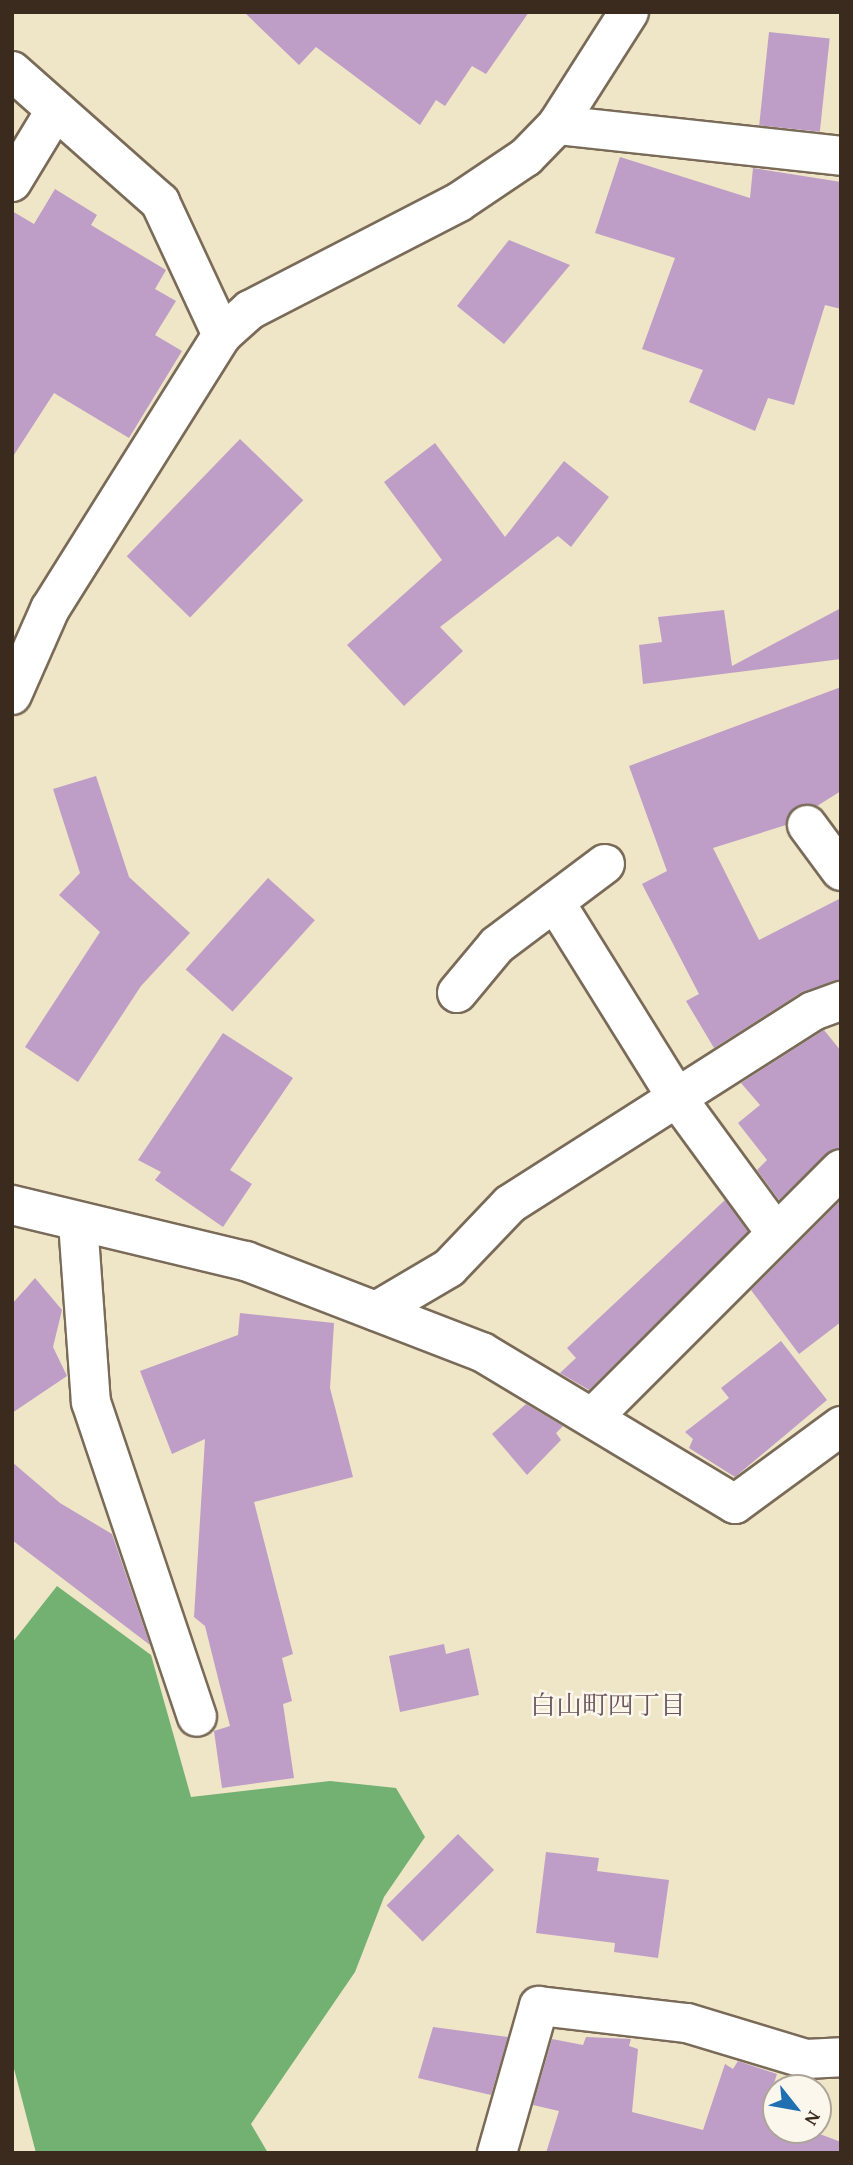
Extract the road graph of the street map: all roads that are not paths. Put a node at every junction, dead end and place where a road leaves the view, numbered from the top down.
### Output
1 (629, 12) edge
2 (12, 71) edge
3 (55, 111) junction
4 (557, 125) junction
5 (841, 156) edge
6 (12, 181) edge
7 (222, 335) junction
8 (12, 695) edge
9 (807, 825) dead end
10 (605, 863) dead end
11 (841, 871) edge
12 (555, 902) junction
13 (457, 993) dead end
14 (841, 1002) edge
15 (677, 1098) junction
16 (841, 1170) edge
17 (12, 1205) edge
18 (78, 1222) junction
19 (775, 1232) junction
20 (376, 1311) junction
21 (594, 1416) junction
22 (841, 1426) edge
23 (197, 1717) dead end
24 (841, 2057) edge
25 (497, 2153) edge

1 - 4 street
2 - 3 street
3 - 6 street
3 - 7 street
4 - 5 street
4 - 7 street
7 - 8 street
9 - 11 street
10 - 12 street
12 - 13 street
12 - 15 street
14 - 15 street
15 - 19 street
15 - 20 street
16 - 19 street
17 - 18 street
18 - 20 street
18 - 23 street
19 - 21 street
20 - 21 street
21 - 22 street
24 - 25 street

